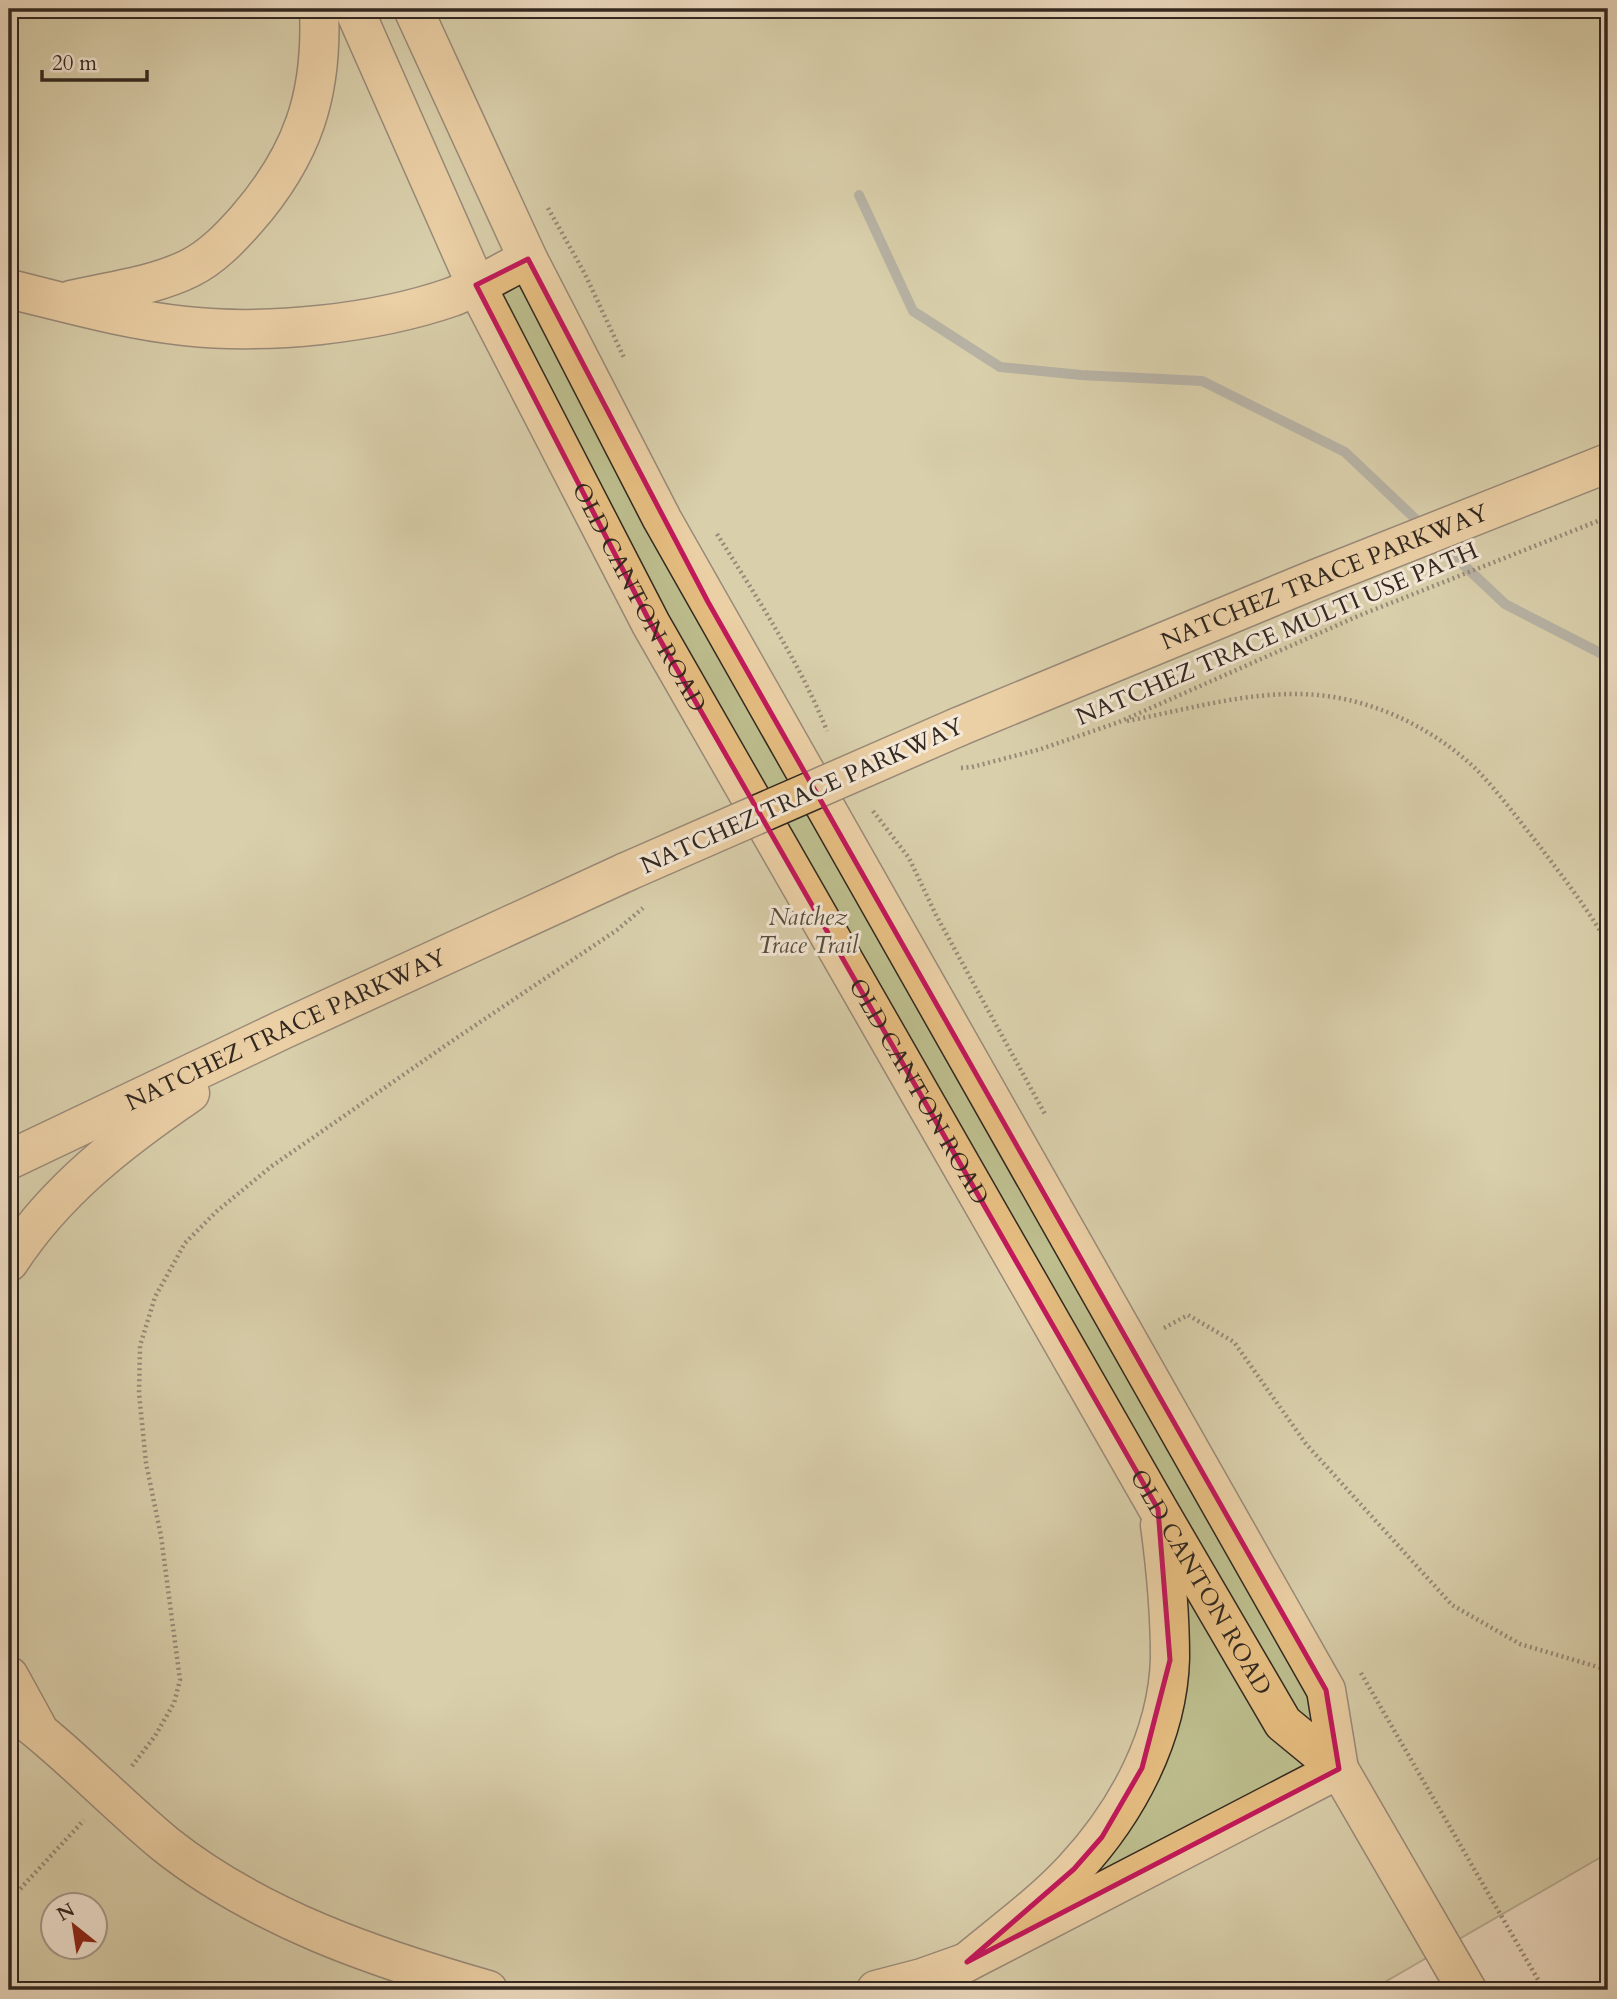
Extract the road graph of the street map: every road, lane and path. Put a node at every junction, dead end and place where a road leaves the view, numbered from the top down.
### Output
1 (319, 9) edge
2 (354, 9) edge
3 (413, 9) edge
4 (542, 197) dead end
5 (528, 259) junction
6 (476, 285) junction
7 (9, 289) edge
8 (62, 302) junction
9 (629, 369) dead end
10 (1608, 463) edge
11 (1608, 517) edge
12 (710, 524) dead end
13 (1119, 722) junction
14 (830, 737) dead end
15 (972, 767) dead end
16 (870, 806) dead end
17 (643, 907) dead end
18 (1608, 944) edge
19 (282, 1030) junction
20 (131, 1102) junction
21 (1050, 1121) dead end
22 (9, 1139) edge
23 (9, 1160) edge
24 (9, 1262) edge
25 (1170, 1340) dead end
26 (1158, 1509) junction
27 (1357, 1665) dead end
28 (1608, 1670) edge
29 (9, 1676) edge
30 (23, 1719) edge
31 (1339, 1769) junction
32 (127, 1773) dead end
33 (92, 1812) dead end
34 (9, 1901) edge
35 (967, 1962) junction
36 (488, 1990) edge
37 (876, 1990) edge
38 (1467, 1990) edge
39 (1544, 1990) edge

1 - 8 main road
2 - 6 main road, OLD CANTON ROAD
3 - 5 main road, OLD CANTON ROAD
4 - 9 path
5 - 6 main road
5 - 31 main road, OLD CANTON ROAD
6 - 8 main road
6 - 26 main road, OLD CANTON ROAD
7 - 8 main road
10 - 19 main road, NATCHEZ TRACE PARKWAY, bridge
11 - 13 path, NATCHEZ TRACE MULTI USE PATH
12 - 14 path
13 - 15 path, NATCHEZ TRACE MULTI USE PATH
13 - 18 path
16 - 21 path
17 - 32 path
19 - 20 main road, NATCHEZ TRACE PARKWAY
19 - 24 main road
20 - 22 main road
20 - 23 main road, NATCHEZ TRACE PARKWAY
25 - 28 path
26 - 31 main road, OLD CANTON ROAD
26 - 35 main road
27 - 39 path
29 - 30 main road
30 - 36 main road
31 - 35 main road
31 - 38 main road, OLD CANTON ROAD
33 - 34 path
35 - 37 main road

